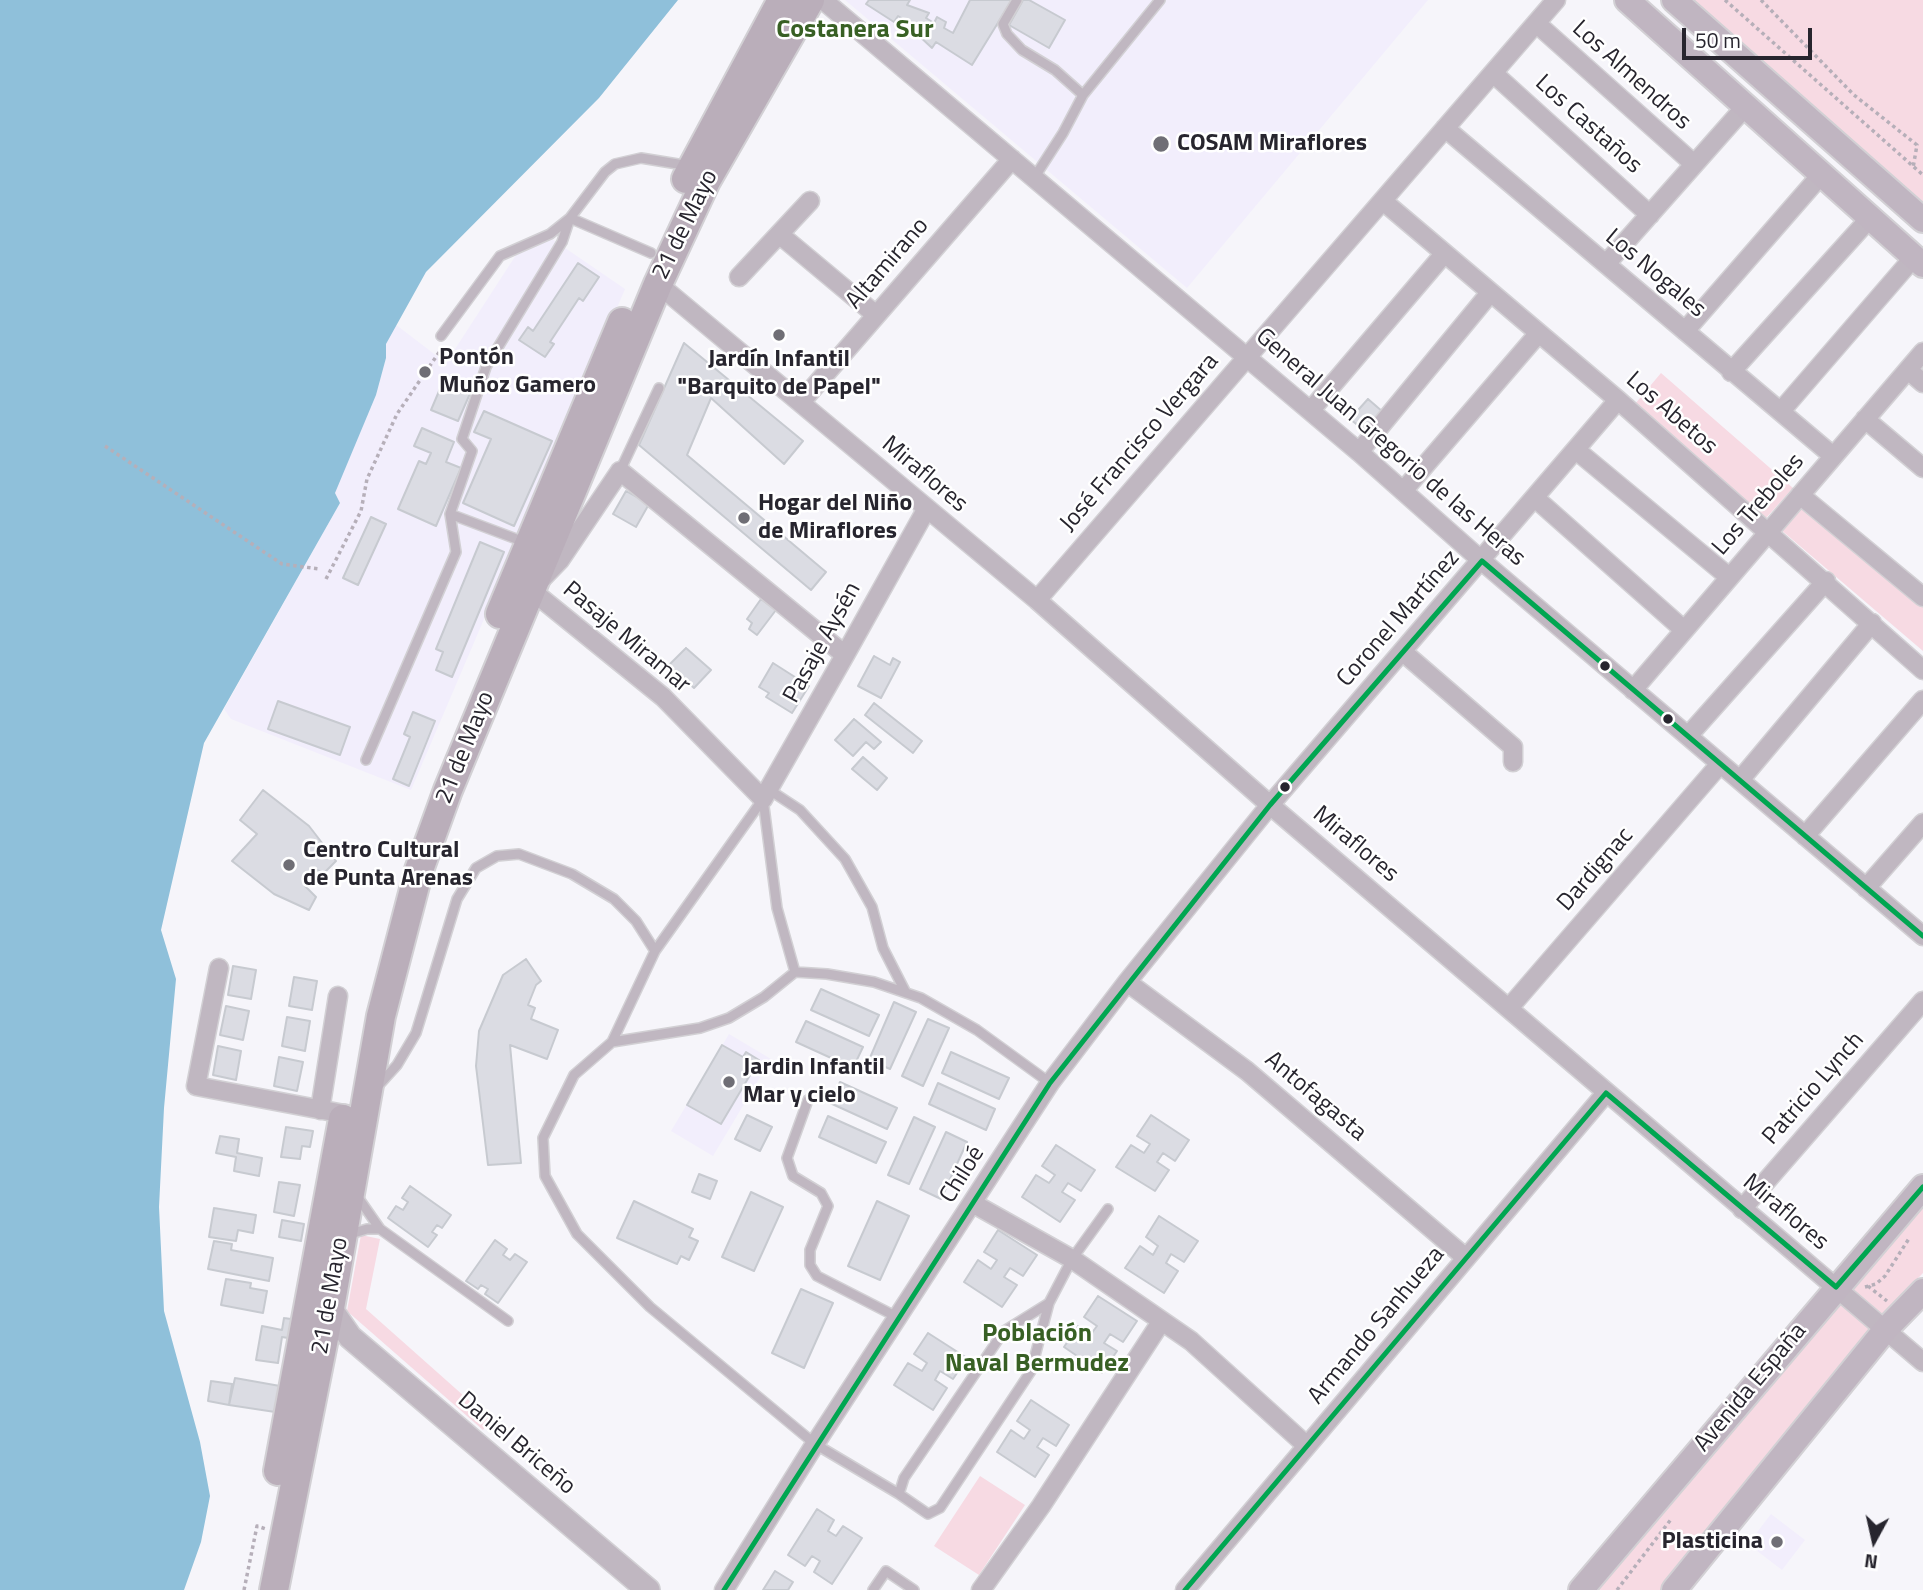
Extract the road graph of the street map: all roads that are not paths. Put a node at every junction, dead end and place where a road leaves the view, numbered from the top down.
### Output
1 (782, 0) edge
2 (810, 0) edge
3 (823, 0) edge
4 (1017, 0) edge
5 (1160, 0) edge
6 (1556, 0) edge
7 (1627, 0) edge
8 (1674, 0) edge
9 (1536, 23) junction
10 (1493, 73) junction
11 (1083, 95) junction
12 (1745, 107) junction
13 (1446, 128) junction
14 (1012, 159) junction
15 (1694, 164) junction
16 (692, 166) junction
17 (1820, 176) junction
18 (1034, 178) junction
19 (810, 201) dead end
20 (1383, 201) junction
21 (1650, 215) junction
22 (570, 218) junction
23 (1870, 218) junction
24 (1923, 220) edge
25 (779, 234) junction
26 (651, 253) junction
27 (1444, 254) junction
28 (1918, 261) edge
29 (1606, 264) junction
30 (739, 277) dead end
31 (658, 284) junction
32 (1490, 293) junction
33 (876, 315) junction
34 (1685, 331) junction
35 (1538, 334) junction
36 (441, 335) road end
37 (1923, 352) edge
38 (1247, 357) junction
39 (1908, 370) junction
40 (1731, 372) junction
41 (1923, 383) edge
42 (659, 388) dead end
43 (1618, 400) junction
44 (801, 402) junction
45 (1311, 410) junction
46 (1781, 411) junction
47 (1865, 419) junction
48 (1576, 450) junction
49 (1359, 452) junction
50 (1833, 456) junction
51 (1923, 468) edge
52 (620, 471) junction
53 (1403, 491) junction
54 (1800, 495) junction
55 (1535, 498) junction
56 (926, 510) junction
57 (450, 514) junction
58 (1769, 532) junction
59 (528, 544) junction
60 (1482, 561) junction
61 (1730, 577) junction
62 (1826, 581) junction
63 (531, 590) junction
64 (1923, 597) edge
65 (1037, 600) junction
66 (1872, 623) junction
67 (1684, 630) junction
68 (1403, 652) junction
69 (845, 655) junction
70 (1923, 670) edge
71 (1633, 690) junction
72 (1923, 700) edge
73 (1688, 736) junction
74 (366, 760) dead end
75 (1513, 762) dead end
76 (1720, 764) junction
77 (1740, 780) junction
78 (765, 794) junction
79 (1270, 805) junction
80 (1923, 823) edge
81 (1805, 836) junction
82 (1867, 888) junction
83 (1923, 936) edge
84 (655, 951) junction
85 (219, 968) dead end
86 (795, 972) junction
87 (1127, 982) junction
88 (906, 993) junction
89 (338, 996) dead end
90 (1923, 1001) edge
91 (1509, 1009) junction
92 (612, 1042) junction
93 (1050, 1083) junction
94 (1606, 1093) junction
95 (808, 1100) dead end
96 (343, 1108) junction
97 (1923, 1187) edge
98 (351, 1188) junction
99 (974, 1204) junction
100 (1108, 1209) dead end
101 (1742, 1209) junction
102 (380, 1229) junction
103 (342, 1238) junction
104 (1466, 1258) junction
105 (1072, 1259) junction
106 (1836, 1287) junction
107 (1923, 1291) edge
108 (1049, 1303) junction
109 (330, 1308) junction
110 (899, 1318) junction
111 (508, 1321) dead end
112 (1161, 1322) junction
113 (1886, 1329) junction
114 (350, 1337) junction
115 (321, 1352) junction
116 (1923, 1362) edge
117 (815, 1444) junction
118 (1307, 1446) junction
119 (899, 1494) junction
120 (257, 1590) edge
121 (274, 1590) edge
122 (648, 1590) edge
123 (724, 1590) edge
124 (873, 1590) edge
125 (914, 1590) edge
126 (981, 1590) edge
127 (1185, 1590) edge
128 (1581, 1590) edge
129 (1674, 1590) edge

1 - 16 main road, 21 de Mayo
2 - 31 main road, 21 de Mayo
3 - 14 street, General Juan Gregorio de las Heras
4 - 11 lane
5 - 11 lane
6 - 9 street, José Francisco Vergara
7 - 12 main road
8 - 24 main road
9 - 10 street, José Francisco Vergara
9 - 15 street, Los Almendros
10 - 13 street, José Francisco Vergara
10 - 21 street, Los Castaños
11 - 18 lane
12 - 15 street
12 - 17 main road
13 - 20 street, José Francisco Vergara
13 - 29 street, Los Nogales
14 - 18 street, General Juan Gregorio de las Heras
14 - 33 street, Altamirano
15 - 21 street
16 - 22 lane
16 - 26 main road, 21 de Mayo
17 - 23 main road
17 - 34 street
18 - 38 street, General Juan Gregorio de las Heras
19 - 25 street
20 - 27 street, Los Abetos
20 - 38 street, José Francisco Vergara
21 - 29 street
22 - 26 lane
22 - 36 lane
22 - 57 lane
23 - 28 main road
23 - 40 street
25 - 30 street
25 - 33 street
26 - 59 main road, 21 de Mayo
27 - 32 street, Los Abetos
27 - 45 street
28 - 46 street
29 - 34 street, Los Nogales
31 - 44 street, Miraflores
31 - 63 main road, 21 de Mayo
32 - 35 street, Los Abetos
32 - 49 street
33 - 44 street, Altamirano
34 - 40 street, Los Nogales
35 - 43 street, Los Abetos
35 - 53 street
37 - 39 street, Los Treboles
38 - 45 street, General Juan Gregorio de las Heras
38 - 65 street, José Francisco Vergara
39 - 41 street
39 - 47 street, Los Treboles
40 - 46 street, Los Nogales
42 - 52 lane
43 - 48 street, Coronel Martínez
43 - 58 street, Los Abetos
44 - 56 street, Miraflores
45 - 49 street, General Juan Gregorio de las Heras
46 - 50 street, Los Nogales
47 - 50 street, Los Treboles
47 - 51 street
48 - 55 street, Coronel Martínez
48 - 61 street
49 - 53 street, General Juan Gregorio de las Heras
50 - 54 street, Los Treboles
52 - 63 street, Pasaje Miramar
52 - 69 street
53 - 60 street, General Juan Gregorio de las Heras
54 - 58 street, Los Treboles
54 - 64 street
55 - 60 street, Coronel Martínez
55 - 67 street
56 - 65 street, Miraflores
56 - 69 street, Pasaje Aysén
57 - 59 lane
57 - 74 lane
58 - 61 street, Los Treboles
58 - 62 street, Los Abetos
59 - 96 main road, 21 de Mayo
60 - 68 street, Coronel Martínez
60 - 71 street, General Juan Gregorio de las Heras
61 - 67 street, Los Treboles
62 - 66 street, Los Abetos
62 - 73 street
63 - 78 street, Pasaje Miramar
63 - 96 main road, 21 de Mayo
65 - 79 street, Miraflores
66 - 70 street, Los Abetos
66 - 77 street
67 - 71 street, Los Treboles
68 - 75 street
68 - 79 street, Coronel Martínez
69 - 78 street, Pasaje Aysén
71 - 73 street, General Juan Gregorio de las Heras
72 - 81 street
73 - 76 street, General Juan Gregorio de las Heras
76 - 77 street, General Juan Gregorio de las Heras
76 - 91 street, Dardignac
77 - 81 street, General Juan Gregorio de las Heras
78 - 84 lane
78 - 86 lane
78 - 88 lane
79 - 87 street, Chiloé
79 - 91 street, Miraflores
80 - 82 street
81 - 82 street, General Juan Gregorio de las Heras
82 - 83 street, General Juan Gregorio de las Heras
84 - 92 lane
84 - 96 lane
85 - 96 street
86 - 88 lane
86 - 92 lane
87 - 93 street, Chiloé
87 - 104 street, Antofagasta
88 - 93 lane
89 - 96 street
90 - 101 street, Patricio Lynch
91 - 94 street, Miraflores
92 - 117 lane
93 - 99 street, Chiloé
94 - 101 street, Miraflores
94 - 104 street, Armando Sanhueza
95 - 110 lane
96 - 98 main road, 21 de Mayo
96 - 120 main road, 21 de Mayo
97 - 106 main road, Avenida España
98 - 102 lane
98 - 103 main road, 21 de Mayo
99 - 105 street
99 - 110 street, Chiloé
100 - 105 lane
101 - 106 street, Miraflores
102 - 103 lane
102 - 111 lane
103 - 109 main road, 21 de Mayo
104 - 118 street, Armando Sanhueza
105 - 108 lane
105 - 112 street
106 - 113 street, Miraflores
106 - 128 main road, Avenida España
107 - 113 main road
108 - 119 lane
108 - 119 lane
109 - 114 street, Daniel Briceño
109 - 115 main road, 21 de Mayo
110 - 117 street, Chiloé
112 - 118 street
112 - 126 street
113 - 116 street, Miraflores
113 - 129 main road
114 - 115 street
114 - 122 street, Daniel Briceño
115 - 121 main road, 21 de Mayo
117 - 119 lane
117 - 123 street, Chiloé
118 - 127 street, Armando Sanhueza
124 - 125 lane

